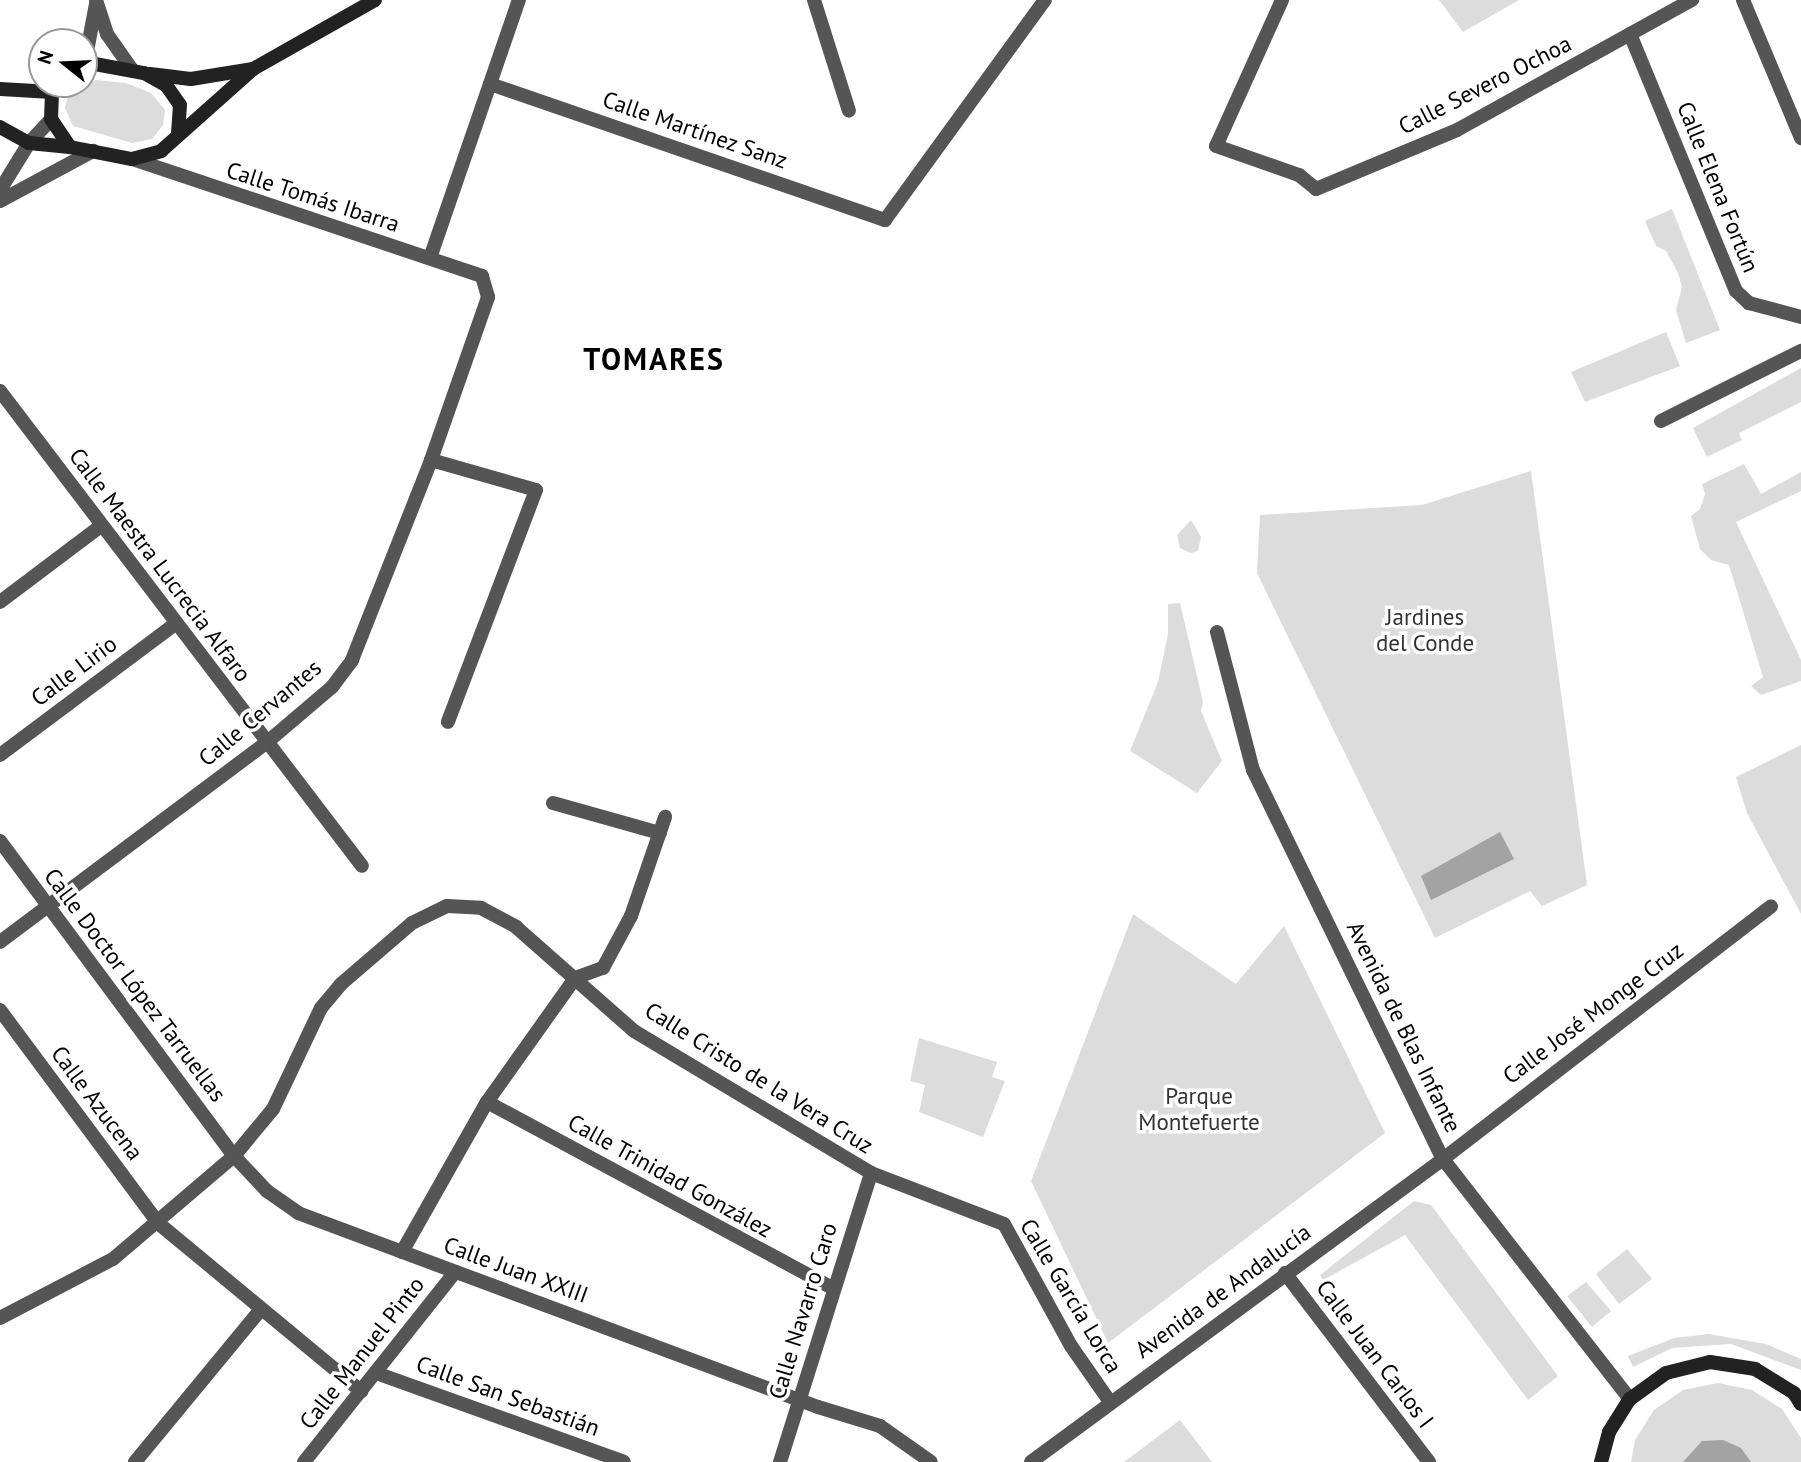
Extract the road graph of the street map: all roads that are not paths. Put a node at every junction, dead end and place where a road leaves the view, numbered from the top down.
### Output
1 (375, 0) edge
2 (519, 0) edge
3 (814, 0) edge
4 (1282, 0) edge
5 (1692, 0) edge
6 (1744, 0) edge
7 (96, 1) edge
8 (1037, 3) edge
9 (91, 28) edge
10 (1630, 34) junction
11 (98, 65) edge
12 (253, 69) junction
13 (139, 72) junction
14 (490, 84) junction
15 (28, 88) edge
16 (0, 89) edge
17 (54, 98) edge
18 (849, 111) dead end
19 (51, 119) junction
20 (0, 127) edge
21 (178, 135) junction
22 (1801, 138) edge
23 (29, 143) junction
24 (70, 147) junction
25 (93, 151) junction
26 (132, 159) junction
27 (0, 190) edge
28 (0, 201) edge
29 (430, 258) junction
30 (482, 276) joint
31 (1801, 317) edge
32 (1801, 351) edge
33 (0, 391) edge
34 (1661, 421) dead end
35 (431, 460) junction
36 (101, 526) junction
37 (0, 602) edge
38 (175, 624) junction
39 (1217, 632) dead end
40 (448, 722) dead end
41 (265, 744) junction
42 (0, 755) edge
43 (553, 803) dead end
44 (666, 817) dead end
45 (660, 833) junction
46 (0, 841) edge
47 (362, 866) dead end
48 (48, 906) junction
49 (1771, 906) dead end
50 (0, 942) edge
51 (575, 978) junction
52 (0, 1010) edge
53 (487, 1102) junction
54 (234, 1156) junction
55 (1443, 1159) junction
56 (871, 1173) junction
57 (158, 1223) junction
58 (402, 1252) junction
59 (455, 1272) junction
60 (1285, 1273) junction
61 (833, 1288) junction
62 (261, 1309) junction
63 (0, 1318) edge
64 (376, 1373) junction
65 (361, 1391) junction
66 (1799, 1396) edge
67 (800, 1397) junction
68 (1630, 1399) junction
69 (1110, 1402) junction
70 (313, 1459) edge
71 (135, 1462) edge
72 (624, 1462) edge
73 (780, 1462) edge
74 (931, 1462) edge
75 (1031, 1462) edge
76 (1429, 1462) edge
77 (1601, 1462) edge

1 - 12 street
2 - 14 street
3 - 18 street
4 - 10 street, Calle Severo Ochoa
5 - 10 street, Calle Severo Ochoa
6 - 22 street
7 - 9 street
7 - 13 street
8 - 14 street, Calle Martínez Sanz
10 - 31 street, Calle Elena Fortún
11 - 13 street
12 - 13 street
12 - 21 street
13 - 21 street
14 - 29 street
15 - 16 street
17 - 19 street
19 - 23 street
19 - 24 street
20 - 23 street
21 - 26 street
23 - 24 street
23 - 27 street
24 - 25 street
25 - 26 street
25 - 28 street
26 - 29 street, Calle Tomás Ibarra
29 - 30 street, Calle Tomás Ibarra
30 - 35 street, Calle Cervantes
32 - 34 street
33 - 36 street, Calle Maestra Lucrecia Alfaro
35 - 40 street
35 - 41 street, Calle Cervantes
36 - 37 street
36 - 38 street, Calle Maestra Lucrecia Alfaro
38 - 41 street, Calle Maestra Lucrecia Alfaro
38 - 42 street, Calle Lirio
39 - 55 street, Avenida de Blas Infante
41 - 47 street, Calle Maestra Lucrecia Alfaro
41 - 48 street, Calle Cervantes
43 - 45 street
44 - 45 street
45 - 51 street
46 - 48 street, Calle Doctor López Tarruellas
48 - 50 street, Calle Cervantes
48 - 54 street, Calle Doctor López Tarruellas
49 - 55 street, Calle José Monge Cruz
51 - 53 street
51 - 54 street, Calle Cristo de la Vera Cruz
51 - 56 street, Calle Cristo de la Vera Cruz
52 - 57 street, Calle Azucena
53 - 58 street
53 - 61 street, Calle Trinidad González
54 - 57 street, Calle Cristo de la Vera Cruz
54 - 58 street, Calle Juan XXIII
55 - 60 street, Avenida de Andalucía
55 - 68 street, Avenida de Blas Infante
56 - 61 street, Calle Navarro Caro
56 - 69 street, Calle García Lorca
57 - 62 street, Calle Azucena
57 - 63 street, Calle Cristo de la Vera Cruz
58 - 59 street, Calle Juan XXIII
59 - 64 street, Calle Manuel Pinto
59 - 67 street, Calle Juan XXIII
60 - 69 street, Avenida de Andalucía
60 - 76 street, Calle Juan Carlos I
61 - 67 street, Calle Navarro Caro
62 - 65 street, Calle Azucena
62 - 71 street
64 - 65 street, Calle Manuel Pinto
64 - 72 street, Calle San Sebastián
65 - 70 street, Calle Manuel Pinto
66 - 68 street
67 - 73 street, Calle Navarro Caro
67 - 74 street, Calle Juan XXIII
68 - 77 street
69 - 75 street, Avenida de Andalucía

